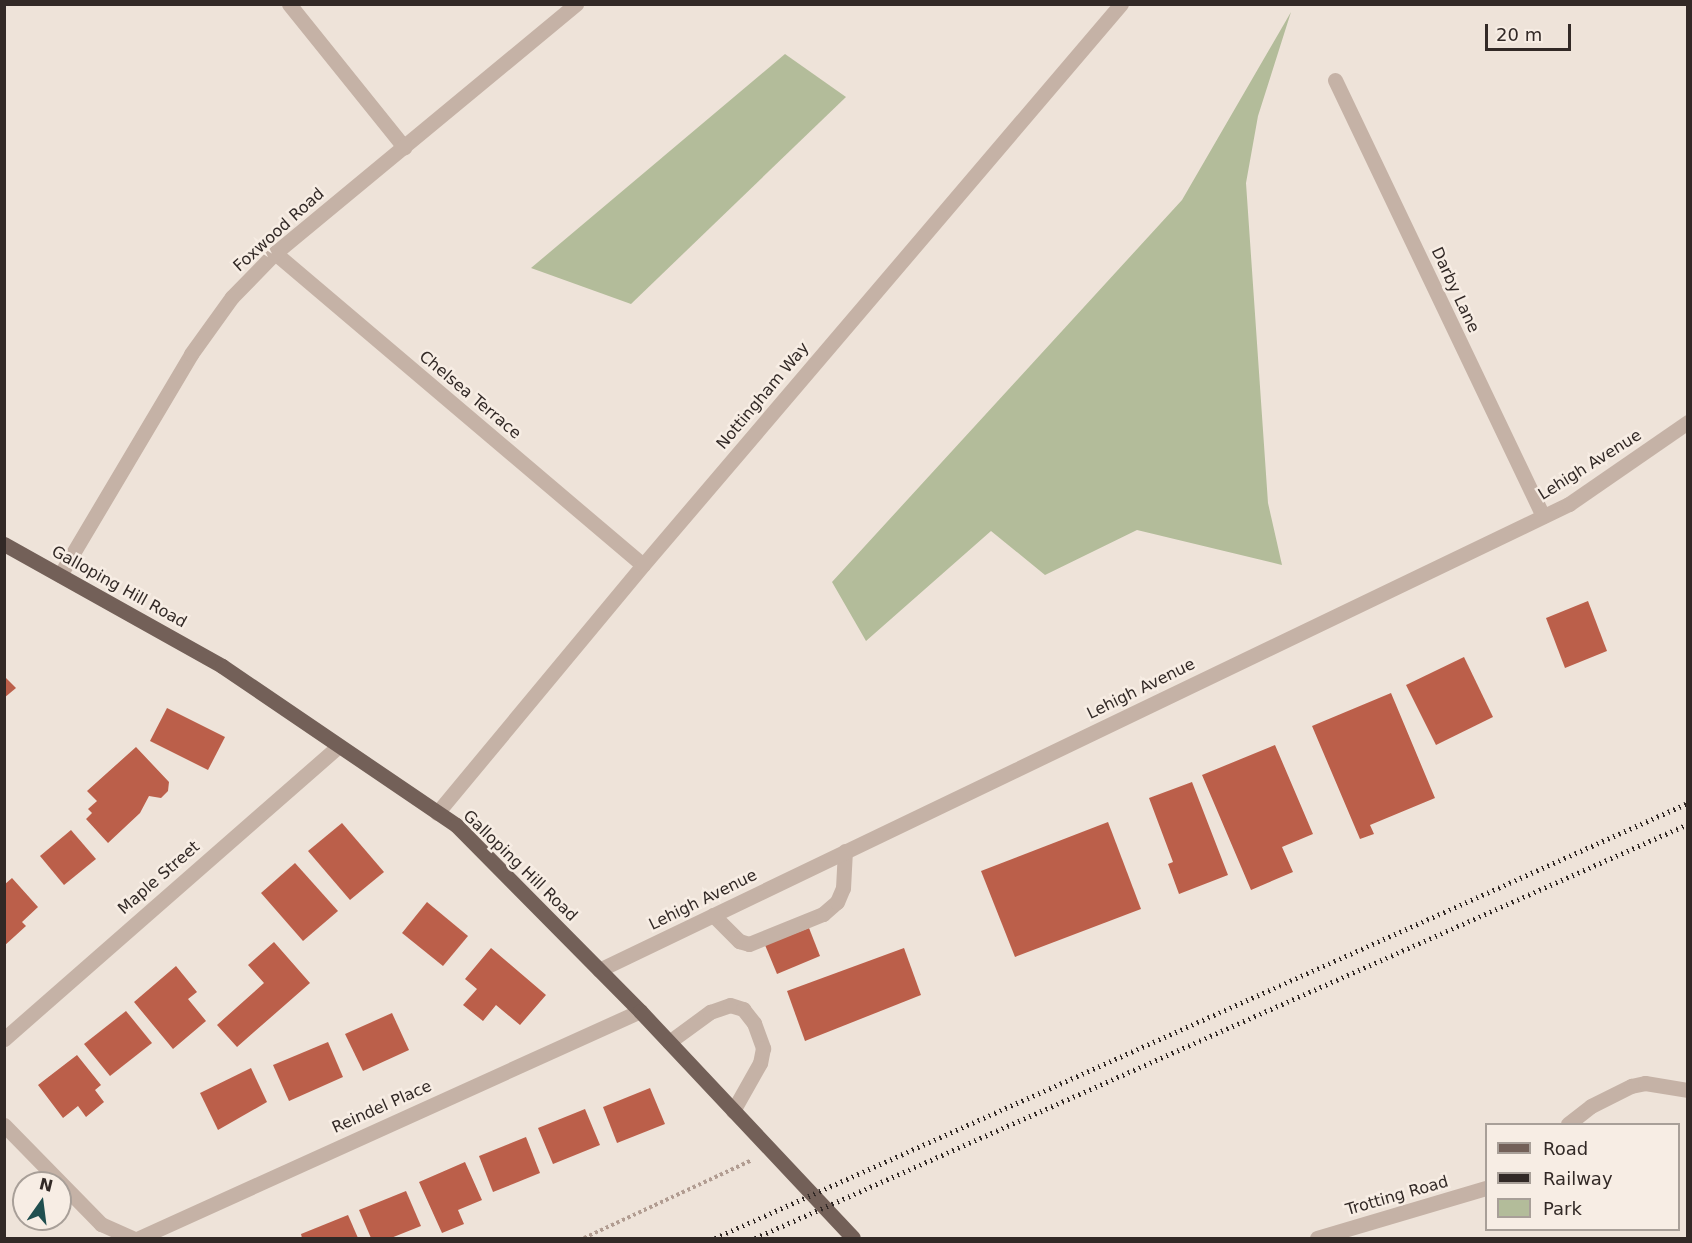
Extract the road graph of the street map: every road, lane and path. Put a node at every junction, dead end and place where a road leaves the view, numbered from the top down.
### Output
1 (289, 4) edge
2 (576, 4) edge
3 (1121, 4) edge
4 (1335, 80) dead end
5 (404, 147) junction
6 (275, 253) junction
7 (1688, 422) edge
8 (1543, 516) junction
9 (4, 544) edge
10 (643, 565) junction
11 (60, 575) junction
12 (339, 746) junction
13 (437, 813) junction
14 (845, 851) junction
15 (713, 915) junction
16 (599, 970) junction
17 (640, 1011) junction
18 (4, 1039) edge
19 (669, 1042) junction
20 (1688, 1090) edge
21 (733, 1111) junction
22 (1570, 1123) edge
23 (4, 1125) edge
24 (770, 1150) junction
25 (1485, 1188) edge
26 (133, 1239) edge
27 (139, 1239) edge
28 (584, 1239) edge
29 (853, 1239) edge
30 (1317, 1239) edge

1 - 5 street
2 - 5 street, Foxwood Road
3 - 10 street, Nottingham Way
4 - 8 street, Darby Lane
5 - 6 street, Foxwood Road
6 - 10 street, Chelsea Terrace
6 - 11 street, Foxwood Road
7 - 8 street, Lehigh Avenue
8 - 14 street, Lehigh Avenue
9 - 11 main road, Galloping Hill Road
10 - 13 street, Nottingham Way
11 - 12 main road, Galloping Hill Road
12 - 13 main road, Galloping Hill Road
12 - 18 street, Maple Street
13 - 16 main road, Galloping Hill Road
14 - 15 street, Lehigh Avenue
14 - 15 street
15 - 16 street, Lehigh Avenue
16 - 17 main road, Galloping Hill Road
17 - 19 main road, Galloping Hill Road
17 - 27 street, Reindel Place
19 - 21 main road, Galloping Hill Road
19 - 21 street
20 - 22 street
21 - 24 main road, Galloping Hill Road
23 - 26 street
24 - 28 path
24 - 29 main road, Galloping Hill Road
25 - 30 street, Trotting Road

